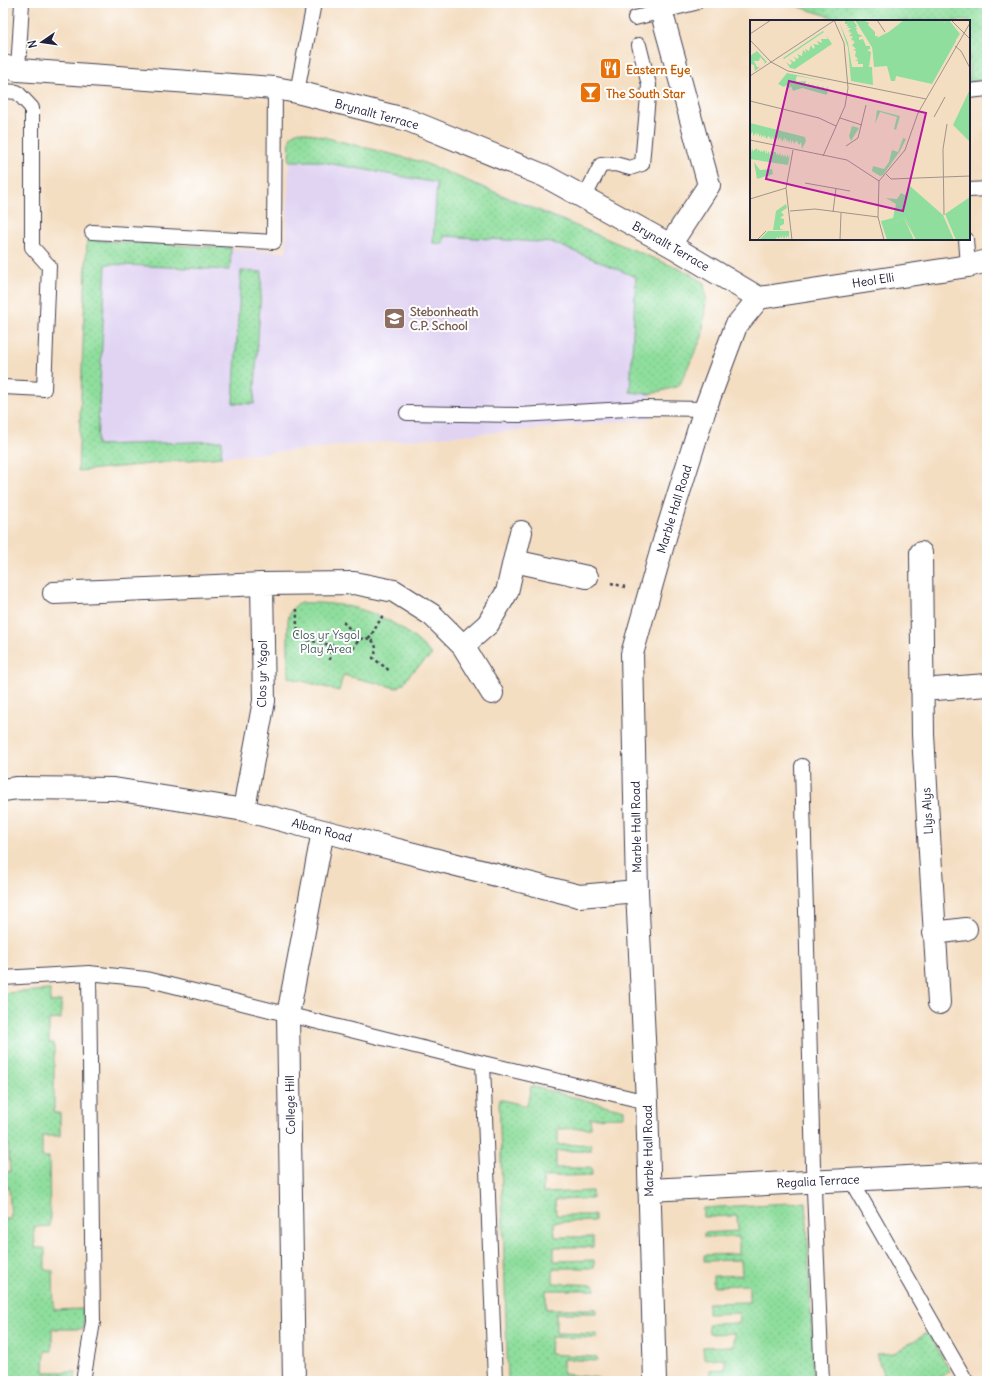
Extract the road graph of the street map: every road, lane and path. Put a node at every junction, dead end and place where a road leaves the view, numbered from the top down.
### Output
1 (22, 3) edge
2 (314, 3) edge
3 (695, 3) edge
4 (661, 7) edge
5 (635, 18) dead end
6 (639, 45) dead end
7 (11, 68) edge
8 (275, 88) junction
9 (987, 89) edge
10 (970, 91) edge
11 (3, 92) edge
12 (297, 92) junction
13 (987, 189) edge
14 (970, 190) edge
15 (584, 198) junction
16 (92, 232) dead end
17 (966, 240) edge
18 (670, 245) junction
19 (978, 263) edge
20 (760, 298) junction
21 (3, 387) edge
22 (705, 409) junction
23 (407, 413) dead end
24 (521, 532) dead end
25 (921, 553) dead end
26 (514, 561) junction
27 (587, 577) joint
28 (262, 584) junction
29 (649, 593) junction
30 (54, 594) dead end
31 (297, 604) dead end
32 (343, 622) dead end
33 (360, 639) junction
34 (331, 646) junction
35 (463, 646) junction
36 (330, 660) dead end
37 (390, 671) dead end
38 (987, 685) edge
39 (922, 690) junction
40 (492, 693) dead end
41 (802, 766) dead end
42 (3, 790) edge
43 (244, 810) junction
44 (323, 831) junction
45 (638, 891) junction
46 (966, 929) dead end
47 (934, 933) junction
48 (89, 973) junction
49 (3, 978) edge
50 (939, 1004) dead end
51 (288, 1014) junction
52 (483, 1063) junction
53 (647, 1102) junction
54 (987, 1173) edge
55 (851, 1180) junction
56 (813, 1182) junction
57 (649, 1190) junction
58 (84, 1381) edge
59 (294, 1381) edge
60 (495, 1381) edge
61 (655, 1381) edge
62 (822, 1381) edge
63 (966, 1381) edge

1 - 7 lane
2 - 12 lane
3 - 4 lane
4 - 5 lane
4 - 18 street
6 - 15 lane
7 - 8 street, Brynallt Terrace
8 - 12 street, Brynallt Terrace
8 - 16 lane
9 - 10 lane
11 - 21 lane
12 - 15 street, Brynallt Terrace
13 - 14 lane
15 - 18 street, Brynallt Terrace
17 - 19 lane
18 - 20 street, Brynallt Terrace
19 - 20 street, Heol Elli
20 - 22 street, Marble Hall Road
22 - 23 lane
22 - 29 street, Marble Hall Road
24 - 26 street
25 - 39 street, Llys Alys
26 - 27 street
26 - 35 street
27 - 29 path
28 - 30 street
28 - 35 street
28 - 43 street, Clos yr Ysgol
29 - 45 street, Marble Hall Road
31 - 34 path
32 - 33 path
33 - 34 path
33 - 37 path
34 - 36 path
35 - 40 street
38 - 39 street
39 - 47 street, Llys Alys
41 - 56 lane
42 - 43 street, Alban Road
43 - 44 street, Alban Road
44 - 45 street, Alban Road
44 - 51 street, College Hill
45 - 53 street, Marble Hall Road
46 - 47 street
47 - 50 street, Llys Alys
48 - 49 lane
48 - 51 lane
48 - 58 lane
51 - 52 lane
51 - 59 street, College Hill
52 - 53 lane
52 - 60 lane
53 - 57 street, Marble Hall Road
54 - 55 street, Regalia Terrace
55 - 56 street, Regalia Terrace
55 - 63 lane
56 - 57 street, Regalia Terrace
56 - 62 lane
57 - 61 street, Marble Hall Road

